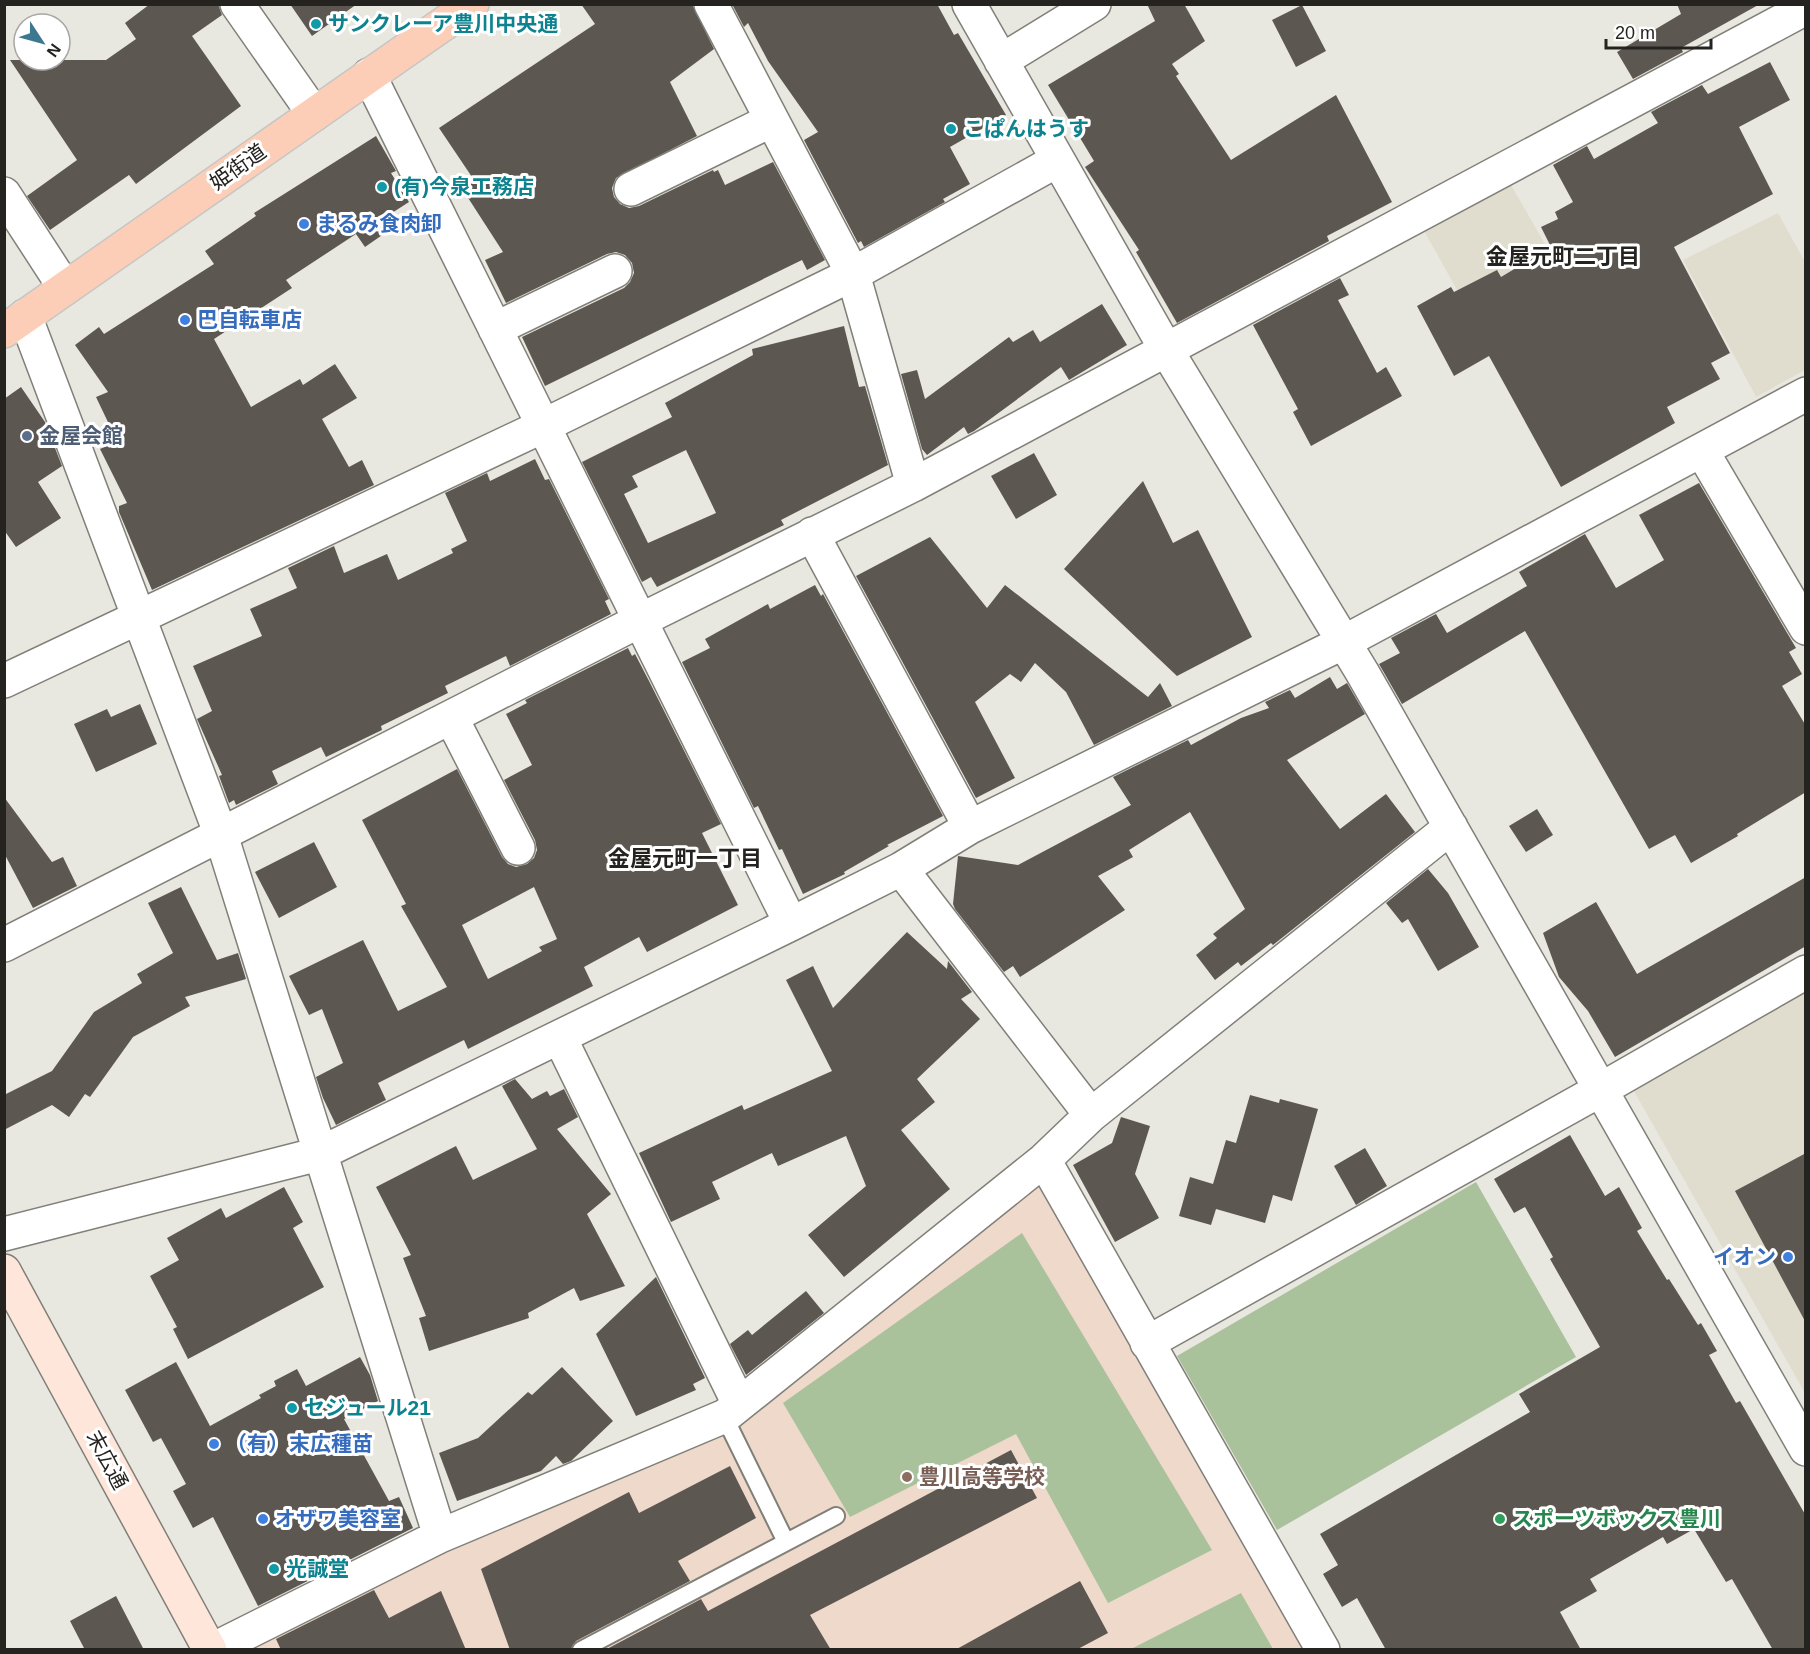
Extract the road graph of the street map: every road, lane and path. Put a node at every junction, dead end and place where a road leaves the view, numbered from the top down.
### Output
1 (237, 4) edge
2 (471, 4) edge
3 (711, 4) edge
4 (969, 4) edge
5 (1094, 4) edge
6 (1806, 8) edge
7 (1002, 61) junction
8 (369, 75) junction
9 (314, 114) junction
10 (772, 120) junction
11 (1058, 160) junction
12 (631, 189) dead end
13 (4, 194) edge
14 (615, 271) dead end
15 (853, 274) junction
16 (65, 288) junction
17 (15, 324) edge
18 (495, 328) junction
19 (1167, 351) junction
20 (1806, 394) edge
21 (543, 426) junction
22 (1702, 451) junction
23 (913, 485) junction
24 (812, 534) junction
25 (139, 619) junction
26 (641, 620) junction
27 (1806, 628) edge
28 (1344, 642) junction
29 (4, 681) edge
30 (451, 717) junction
31 (970, 827) junction
32 (1451, 827) junction
33 (221, 835) junction
34 (518, 848) dead end
35 (902, 869) junction
36 (791, 924) junction
37 (4, 945) edge
38 (1806, 972) edge
39 (560, 1038) junction
40 (1600, 1090) junction
41 (1091, 1115) junction
42 (320, 1154) junction
43 (1044, 1161) junction
44 (4, 1234) edge
45 (4, 1271) edge
46 (1147, 1342) junction
47 (732, 1410) junction
48 (1806, 1449) edge
49 (836, 1516) dead end
50 (440, 1536) junction
51 (786, 1542) junction
52 (211, 1650) edge
53 (581, 1650) edge
54 (1323, 1650) edge

1 - 9 street
2 - 8 main road, 姫街道
3 - 10 street
4 - 7 street
5 - 7 street
6 - 19 street
7 - 11 street
8 - 9 main road, 姫街道
8 - 18 street
9 - 16 main road, 姫街道
10 - 12 street
10 - 15 street
11 - 15 street
11 - 19 street
13 - 16 street
14 - 18 street
15 - 21 street
15 - 23 street
16 - 17 main road, 姫街道
17 - 25 street
18 - 21 street
19 - 23 street
19 - 28 street
20 - 22 street
21 - 25 street
21 - 26 street
22 - 27 street
22 - 28 street
23 - 24 street
24 - 26 street
24 - 31 street
25 - 29 street
25 - 33 street
26 - 30 street
26 - 36 street
28 - 31 street
28 - 32 street
30 - 33 street
30 - 34 street
31 - 35 street
32 - 40 street
32 - 41 street
33 - 37 street
33 - 42 street
35 - 36 street
35 - 41 street
36 - 39 street
38 - 40 street
39 - 42 street
39 - 47 street
40 - 46 street
40 - 48 street
41 - 43 street
42 - 44 street
42 - 50 street
43 - 46 street
43 - 47 street
45 - 52 street, 末広通
46 - 54 street
47 - 50 street
47 - 51 lane
49 - 51 lane
50 - 52 street
51 - 53 lane

